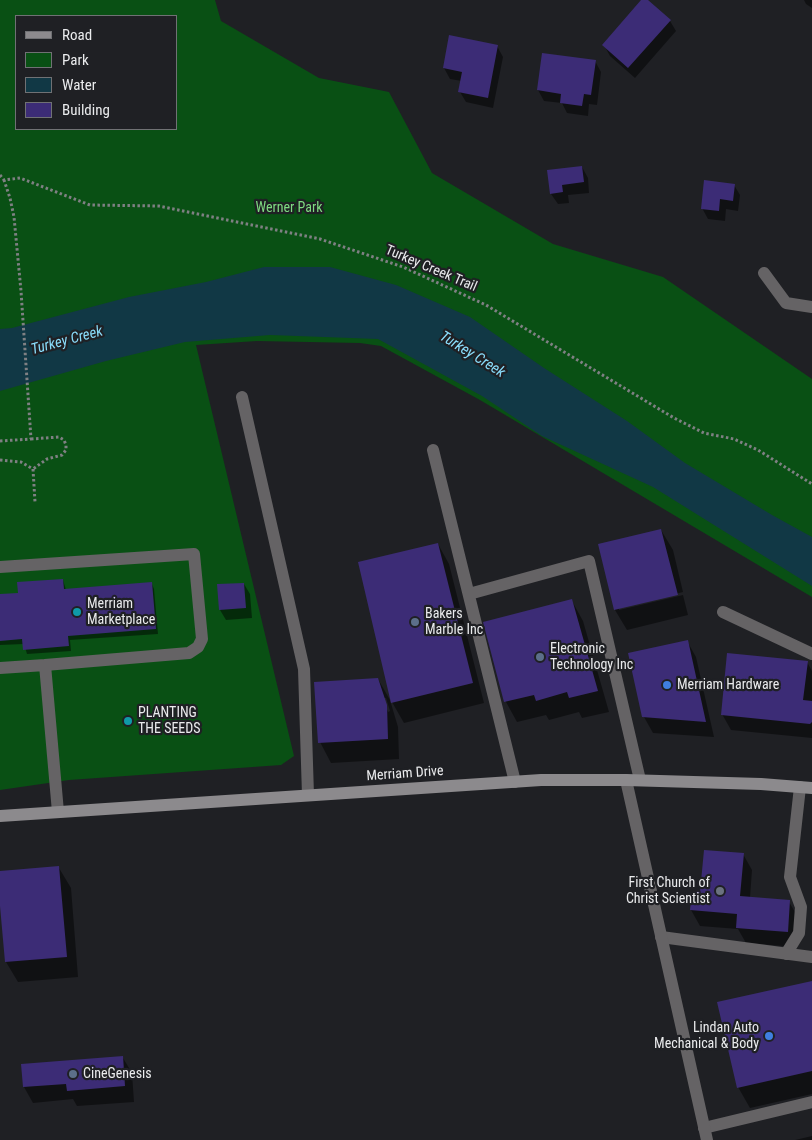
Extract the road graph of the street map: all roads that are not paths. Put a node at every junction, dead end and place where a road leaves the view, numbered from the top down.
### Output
1 (764, 273) dead end
2 (812, 307) edge
3 (242, 397) dead end
4 (433, 450) dead end
5 (0, 568) edge
6 (469, 594) junction
7 (723, 612) dead end
8 (812, 654) edge
9 (45, 665) junction
10 (0, 668) edge
11 (626, 780) junction
12 (640, 780) junction
13 (515, 782) junction
14 (806, 788) edge
15 (308, 795) junction
16 (58, 812) junction
17 (0, 816) edge
18 (661, 937) junction
19 (786, 954) junction
20 (812, 957) edge
21 (812, 1102) edge
22 (705, 1134) edge

1 - 2 street
3 - 15 street
4 - 6 street
5 - 9 street
6 - 12 street
6 - 13 street
7 - 8 street
9 - 10 street
9 - 16 street
11 - 12 main road, Merriam Drive
11 - 13 main road, Merriam Drive
11 - 18 street
12 - 14 main road, Merriam Drive
13 - 15 main road, Merriam Drive
14 - 19 street
15 - 16 main road, Merriam Drive
16 - 17 main road, Merriam Drive
18 - 19 street
18 - 22 street
19 - 20 street
21 - 22 street

